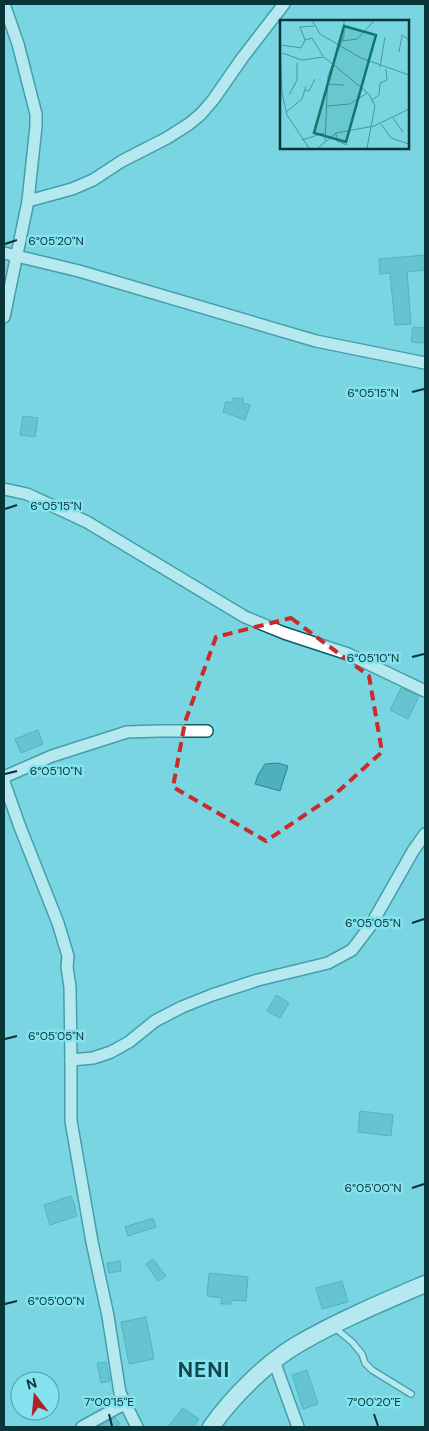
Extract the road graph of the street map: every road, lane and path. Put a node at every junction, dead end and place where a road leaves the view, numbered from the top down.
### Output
1 (4, 4) edge
2 (284, 4) edge
3 (28, 201) junction
4 (4, 252) edge
5 (16, 255) junction
6 (4, 317) edge
7 (425, 363) edge
8 (4, 489) edge
9 (425, 691) edge
10 (207, 731) dead end
11 (4, 777) edge
12 (4, 782) edge
13 (425, 834) edge
14 (72, 1060) junction
15 (425, 1284) edge
16 (333, 1326) junction
17 (274, 1361) junction
18 (412, 1394) dead end
19 (126, 1403) junction
20 (82, 1427) edge
21 (137, 1427) edge
22 (211, 1427) edge
23 (298, 1427) edge

1 - 3 street
2 - 3 street
3 - 5 street
4 - 5 street
5 - 6 street
5 - 7 street
8 - 9 street
10 - 11 street
12 - 14 street
13 - 14 street
14 - 19 street
15 - 16 main road
16 - 17 main road
16 - 18 lane
17 - 22 main road
17 - 23 street
19 - 20 street
19 - 21 street

